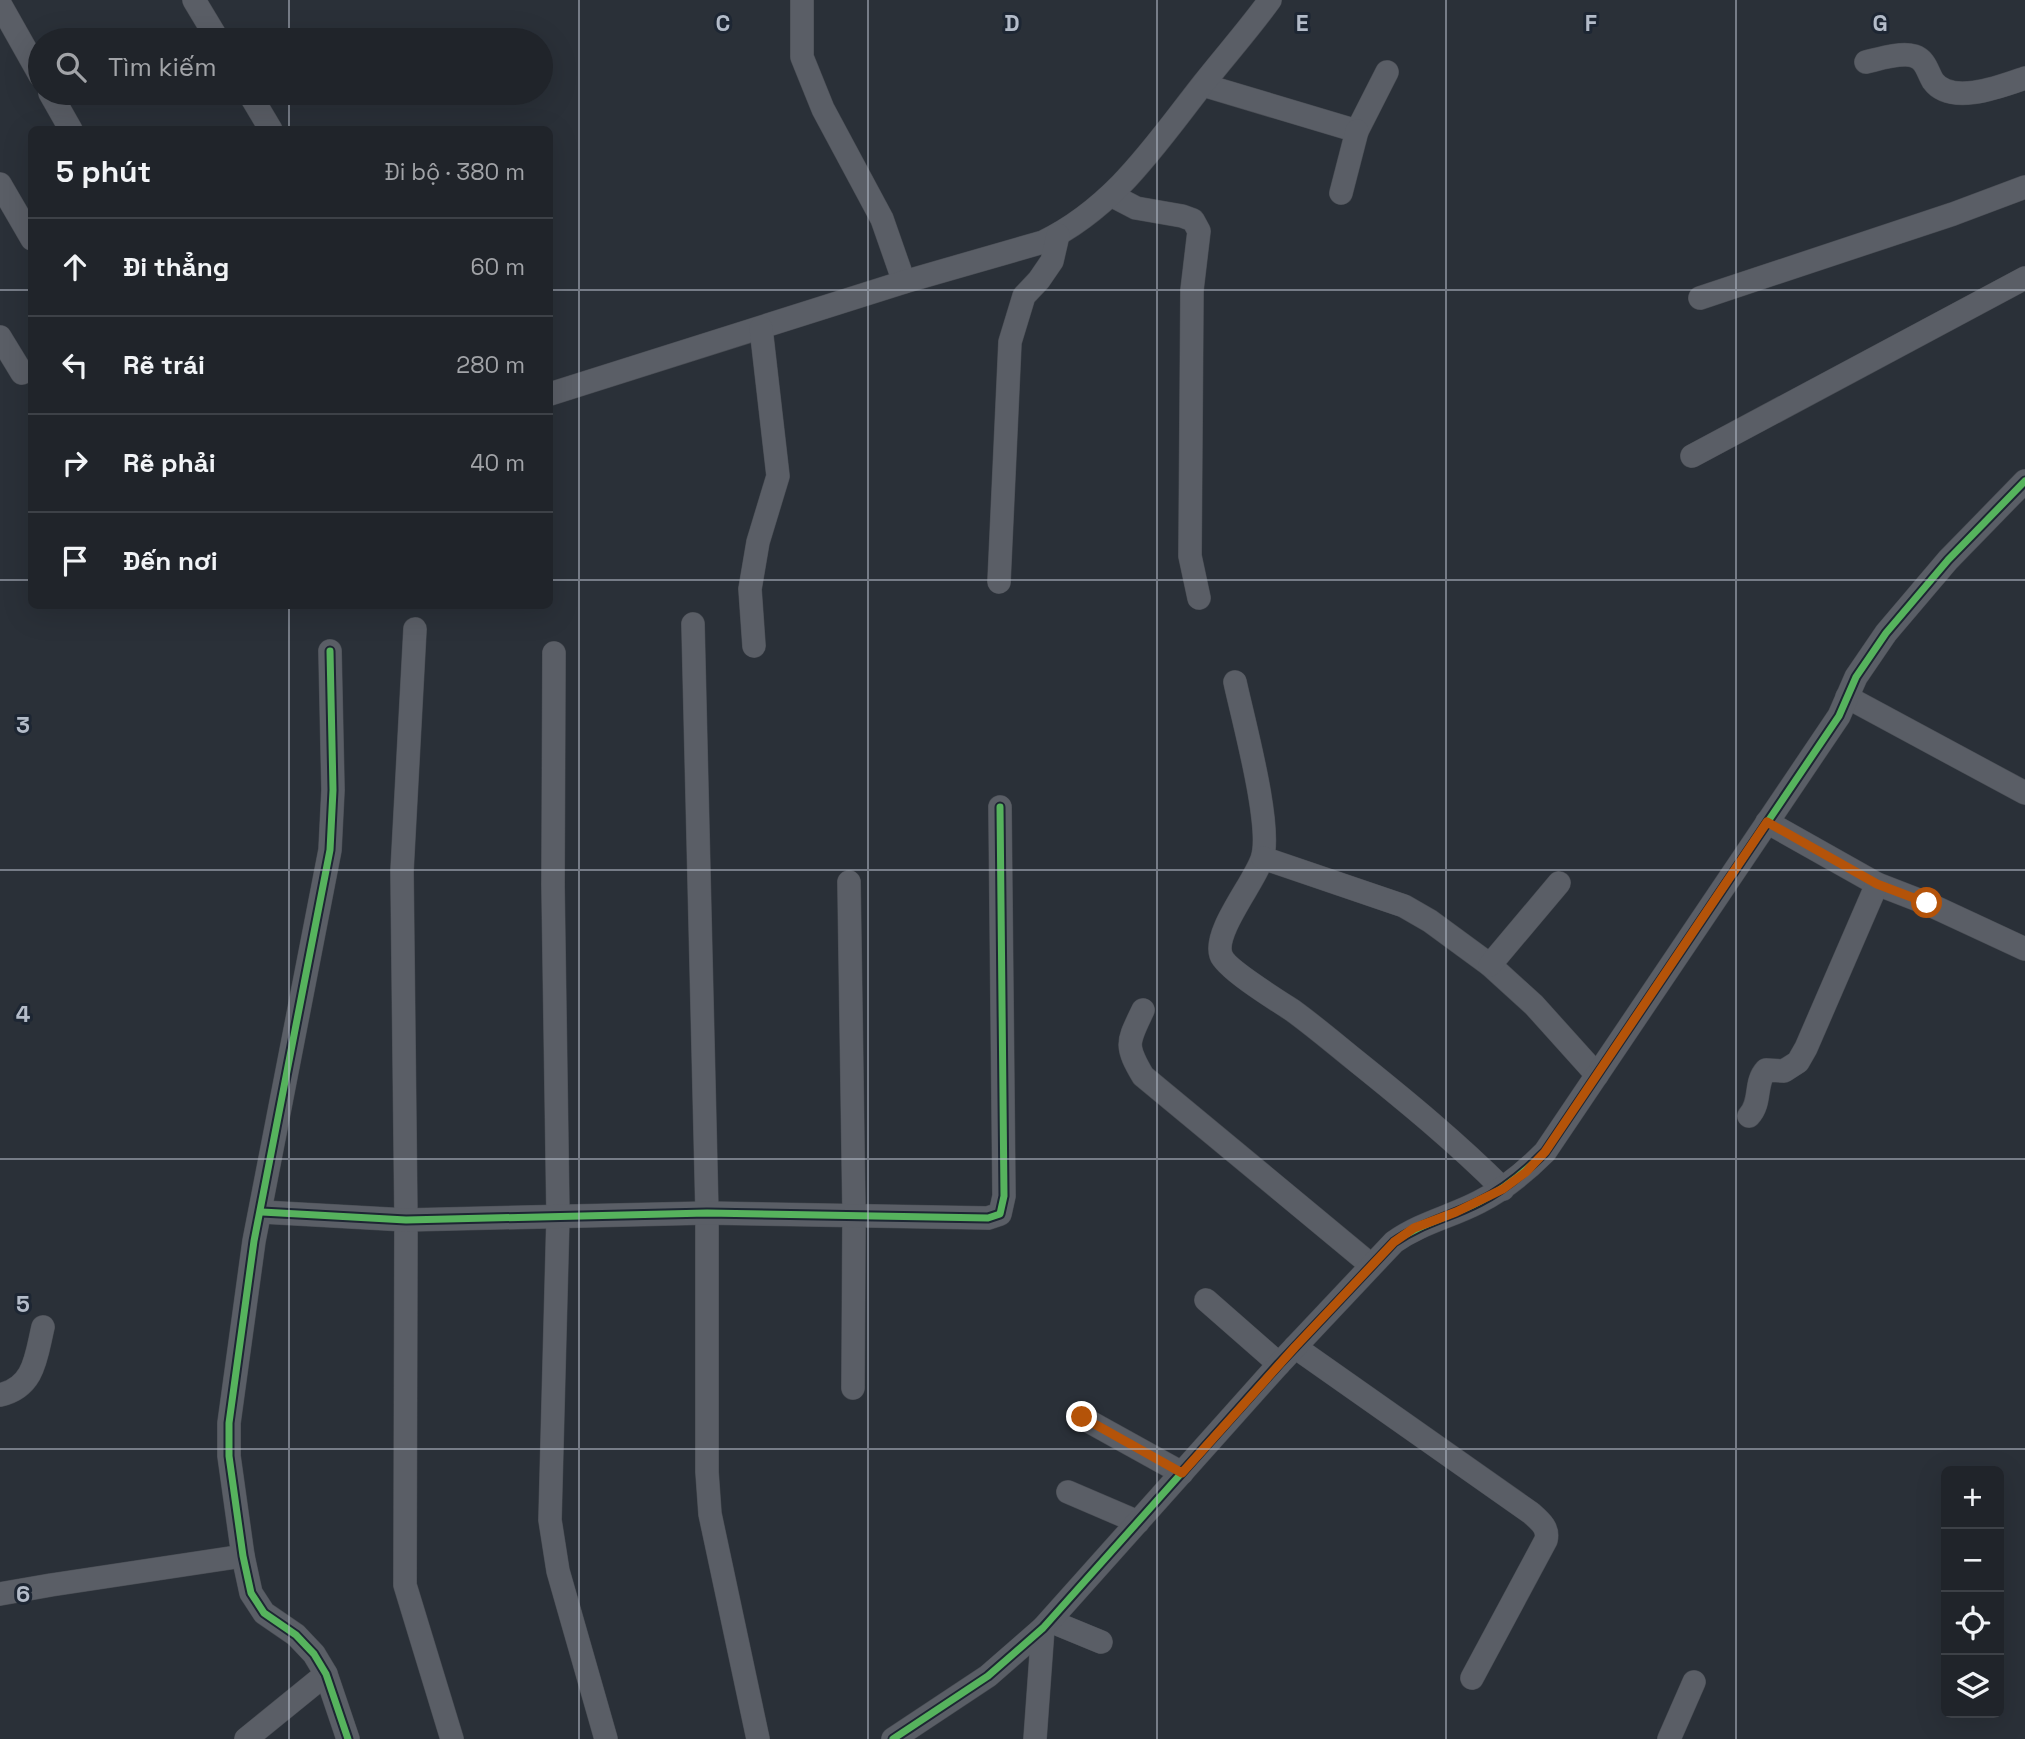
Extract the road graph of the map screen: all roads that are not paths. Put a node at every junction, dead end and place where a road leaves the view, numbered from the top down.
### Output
1 (194, 0) edge
2 (1270, 0) edge
3 (809, 1) edge
4 (0, 4) edge
5 (211, 28) edge
6 (28, 54) edge
7 (1866, 62) dead end
8 (1387, 72) dead end
9 (2025, 78) edge
10 (1203, 85) junction
11 (57, 105) edge
12 (256, 105) edge
13 (69, 126) edge
14 (269, 126) edge
15 (1357, 131) junction
16 (0, 184) edge
17 (2025, 187) edge
18 (1341, 193) dead end
19 (1111, 195) junction
20 (28, 232) edge
21 (1058, 235) junction
22 (2025, 278) edge
23 (904, 282) junction
24 (1700, 298) dead end
25 (761, 328) junction
26 (0, 337) edge
27 (22, 373) dead end
28 (553, 393) edge
29 (1692, 456) dead end
30 (2025, 481) edge
31 (999, 582) dead end
32 (1199, 598) dead end
33 (693, 624) dead end
34 (415, 629) dead end
35 (754, 646) dead end
36 (330, 651) dead end
37 (554, 653) dead end
38 (1235, 682) dead end
39 (1847, 697) junction
40 (2025, 793) edge
41 (1000, 807) dead end
42 (1767, 822) junction
43 (1263, 858) junction
44 (849, 882) dead end
45 (1559, 883) dead end
46 (1877, 884) junction
47 (2025, 949) edge
48 (1490, 965) junction
49 (1143, 1010) dead end
50 (1597, 1075) junction
51 (1749, 1115) dead end
52 (1503, 1189) junction
53 (262, 1212) junction
54 (707, 1213) junction
55 (854, 1214) junction
56 (558, 1216) junction
57 (406, 1220) junction
58 (1371, 1265) junction
59 (1206, 1300) dead end
60 (43, 1327) dead end
61 (1295, 1347) junction
62 (1279, 1364) junction
63 (853, 1388) dead end
64 (0, 1395) edge
65 (1082, 1417) dead end
66 (1182, 1473) junction
67 (1068, 1492) dead end
68 (1138, 1522) junction
69 (243, 1556) junction
70 (0, 1594) edge
71 (1046, 1624) junction
72 (1101, 1642) dead end
73 (326, 1674) junction
74 (1472, 1678) dead end
75 (1694, 1682) dead end
76 (247, 1739) edge
77 (348, 1739) edge
78 (452, 1739) edge
79 (606, 1739) edge
80 (758, 1739) edge
81 (893, 1739) edge
82 (1035, 1739) edge
83 (1668, 1739) edge

1 - 5 street
2 - 10 street
3 - 23 street
4 - 6 street
7 - 9 street
8 - 15 street
10 - 15 street
10 - 19 street
11 - 13 street
12 - 14 street
15 - 18 street
16 - 20 street
17 - 24 street
19 - 21 street
19 - 32 street
21 - 23 street
21 - 31 street
22 - 29 street
23 - 25 street
25 - 28 street
25 - 35 street
26 - 27 street
30 - 39 street
33 - 54 street
34 - 57 street
36 - 53 street
37 - 56 street
38 - 43 street
39 - 40 street
39 - 42 street
41 - 55 street
42 - 46 street
42 - 50 street
43 - 48 street
43 - 52 street
44 - 55 street
45 - 48 street
46 - 47 street
46 - 51 street
48 - 50 street
49 - 58 street
50 - 52 street
52 - 58 street
53 - 57 street
53 - 69 street
54 - 55 street
54 - 56 street
54 - 80 street
55 - 63 street
56 - 57 street
56 - 79 street
57 - 78 street
58 - 61 street
59 - 62 street
60 - 64 street
61 - 62 street
61 - 74 street
62 - 66 street
65 - 66 street
66 - 68 street
67 - 68 street
68 - 71 street
69 - 70 street
69 - 73 street
71 - 72 street
71 - 81 street
71 - 82 street
73 - 76 street
73 - 77 street
75 - 83 street

